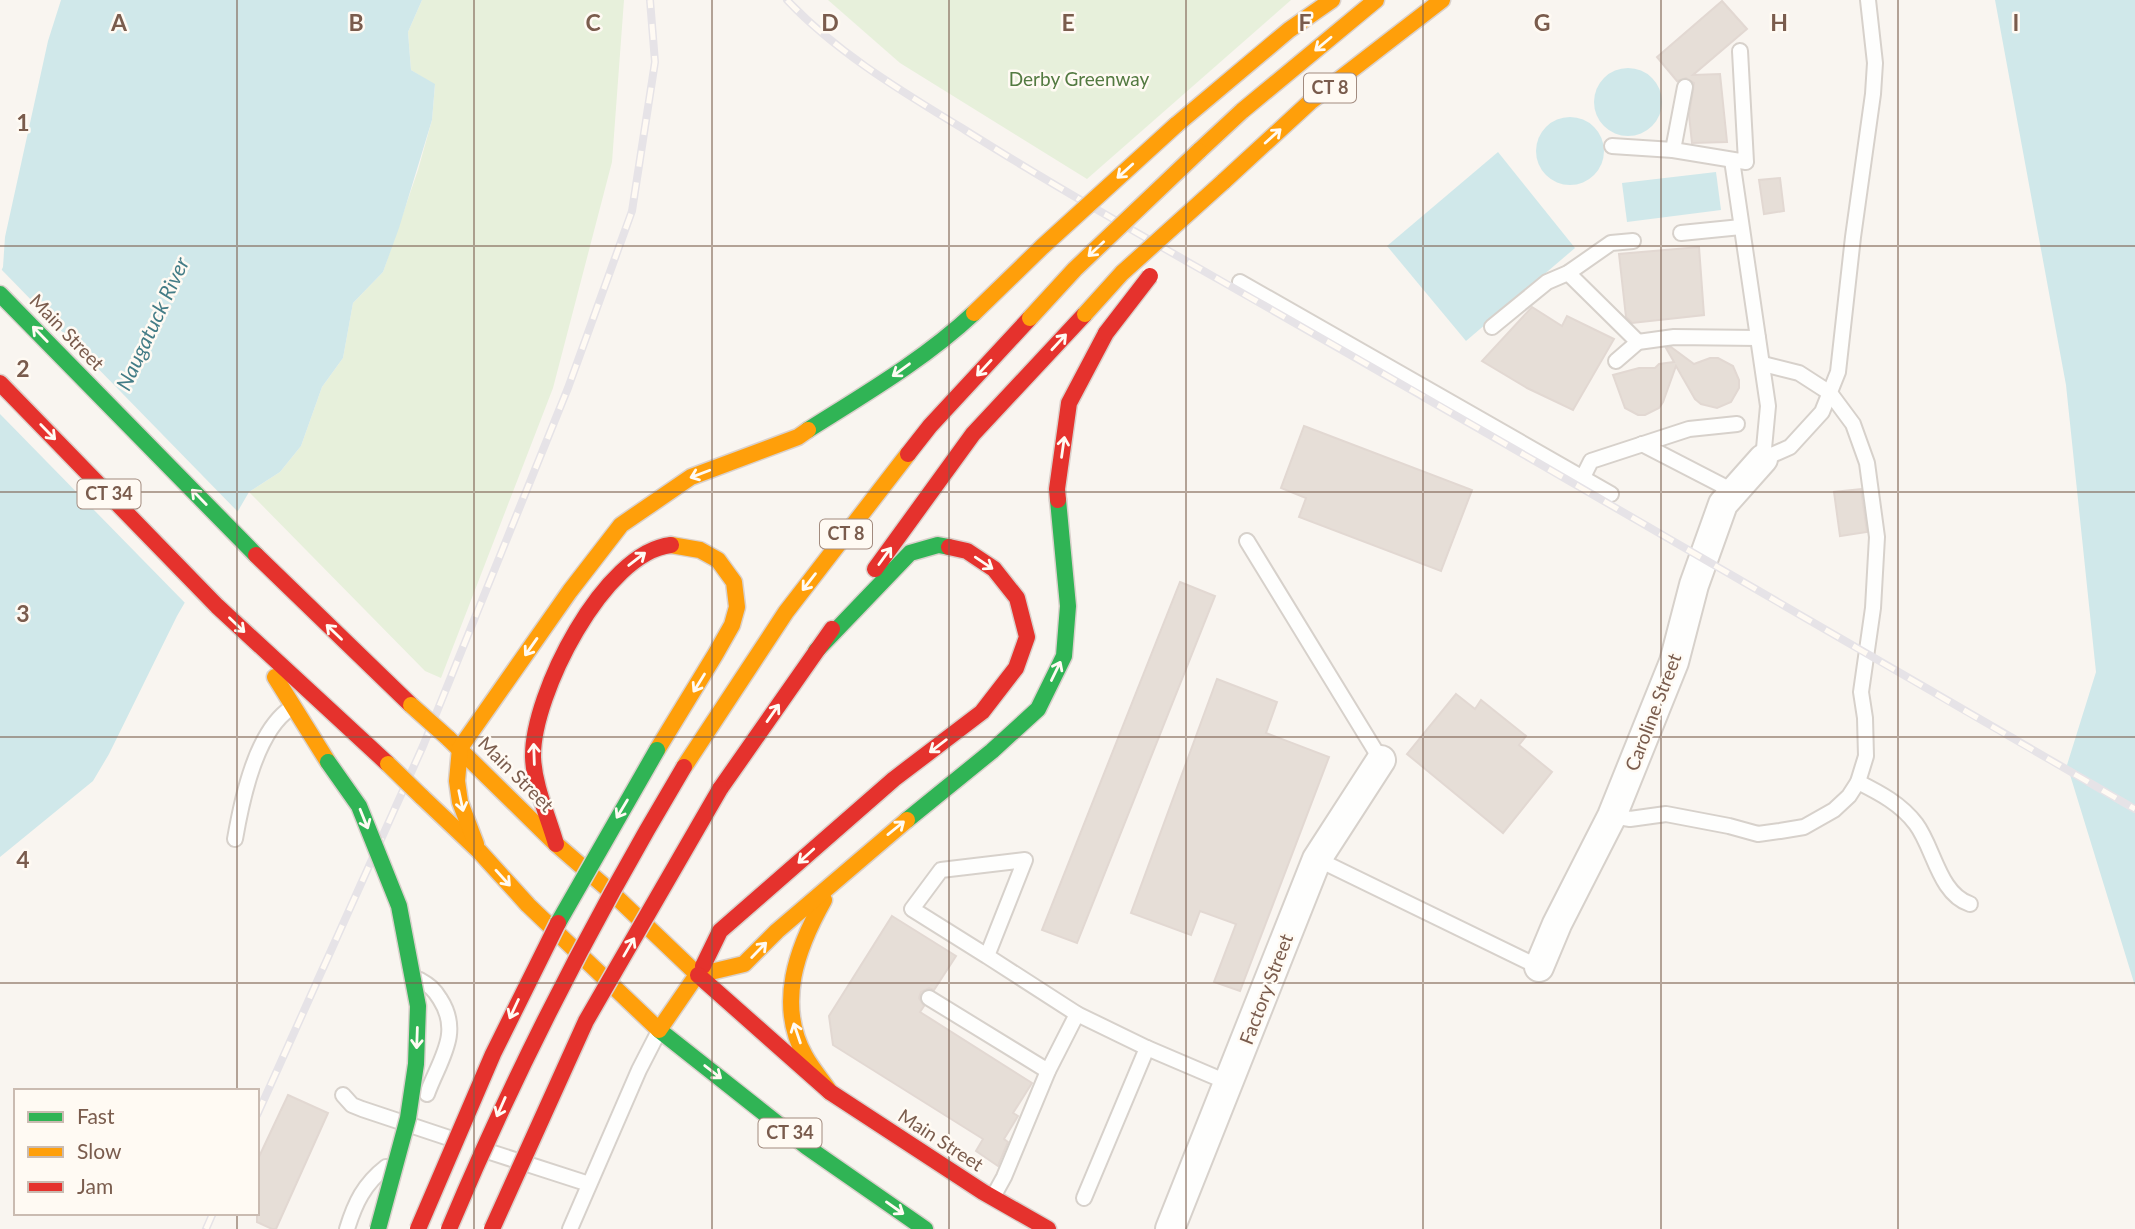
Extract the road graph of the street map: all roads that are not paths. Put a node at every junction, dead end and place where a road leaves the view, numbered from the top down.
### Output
1 (1332, 0) edge
2 (1376, 0) edge
3 (1442, 0) edge
4 (1868, 0) edge
5 (1740, 51) dead end
6 (1685, 87) dead end
7 (1612, 146) dead end
8 (1673, 150) junction
9 (1732, 160) junction
10 (1223, 182) junction
11 (1741, 227) junction
12 (1681, 233) dead end
13 (1633, 241) dead end
14 (1568, 273) junction
15 (1240, 282) dead end
16 (0, 294) edge
17 (1492, 327) dead end
18 (1758, 338) junction
19 (1638, 342) junction
20 (1616, 361) dead end
21 (1763, 364) junction
22 (0, 383) edge
23 (1830, 393) junction
24 (1737, 424) dead end
25 (1642, 444) junction
26 (1763, 459) junction
27 (1583, 477) junction
28 (1733, 491) junction
29 (1611, 494) dead end
30 (1247, 541) dead end
31 (257, 645) junction
32 (816, 651) junction
33 (292, 707) junction
34 (454, 743) junction
35 (1381, 760) joint
36 (1858, 782) junction
37 (1612, 816) junction
38 (235, 839) dead end
39 (556, 844) junction
40 (479, 851) junction
41 (1317, 859) junction
42 (845, 873) junction
43 (1970, 904) dead end
44 (986, 956) junction
45 (1539, 967) joint
46 (394, 973) dead end
47 (698, 975) junction
48 (929, 998) dead end
49 (1077, 1014) junction
50 (659, 1030) junction
51 (1147, 1048) junction
52 (1048, 1072) junction
53 (1229, 1083) junction
54 (830, 1092) junction
55 (343, 1095) dead end
56 (420, 1137) junction
57 (589, 1184) junction
58 (992, 1198) junction
59 (1084, 1198) dead end
60 (347, 1229) edge
61 (378, 1229) edge
62 (418, 1229) edge
63 (449, 1229) edge
64 (492, 1229) edge
65 (570, 1229) edge
66 (925, 1229) edge
67 (1048, 1229) edge
68 (1170, 1229) edge

1 -> 34 main road, bridge
2 -> 63 main road, CT 8, bridge
10 -> 3 main road, CT 8
4 - 23 lane
5 - 9 lane
6 - 8 lane
7 - 8 lane
8 - 9 lane
9 - 11 lane
32 -> 10 main road, CT 8, bridge
42 -> 10 main road, bridge
11 - 12 lane
11 - 18 lane
13 - 14 lane
14 - 17 lane
14 - 19 lane
15 - 27 lane
34 -> 16 main road, Main Street / CT 34, bridge
18 - 19 lane
18 - 21 lane
19 - 20 lane
21 - 23 lane
21 - 26 lane
22 -> 31 main road, CT 34
23 - 26 lane
23 - 36 lane
24 - 25 lane
25 - 27 lane
25 - 28 lane
26 - 28 street, Caroline Street
27 - 29 lane
28 - 37 street, Caroline Street
30 - 35 lane
31 - 33 main road
31 - 40 main road, CT 34, bridge
32 -> 47 main road
64 -> 32 main road, CT 8, bridge
33 - 38 lane
33 -> 61 main road, bridge
34 - 39 main road, Main Street / CT 34
34 -> 40 main road
35 - 41 street, Factory Street
36 - 37 lane
36 - 43 lane
37 - 45 street, Caroline Street
39 - 47 main road, Main Street / CT 34
39 -> 62 main road, bridge
40 -> 50 main road, CT 34
41 - 45 lane
41 - 53 street, Factory Street
47 -> 42 main road
54 -> 42 main road
44 - 44 lane
44 - 49 lane
46 - 56 lane
47 - 50 main road
47 - 54 main road, Main Street / CT 34
48 - 52 lane
49 - 51 lane
49 - 52 lane
50 - 57 lane
50 -> 66 main road, CT 34
51 - 53 lane
51 - 59 lane
52 - 58 lane
53 - 68 street, Factory Street
54 - 58 main road, Main Street / CT 34
55 - 56 lane
56 - 57 lane
56 - 60 lane
57 - 65 lane
58 - 67 main road, Main Street / CT 34

